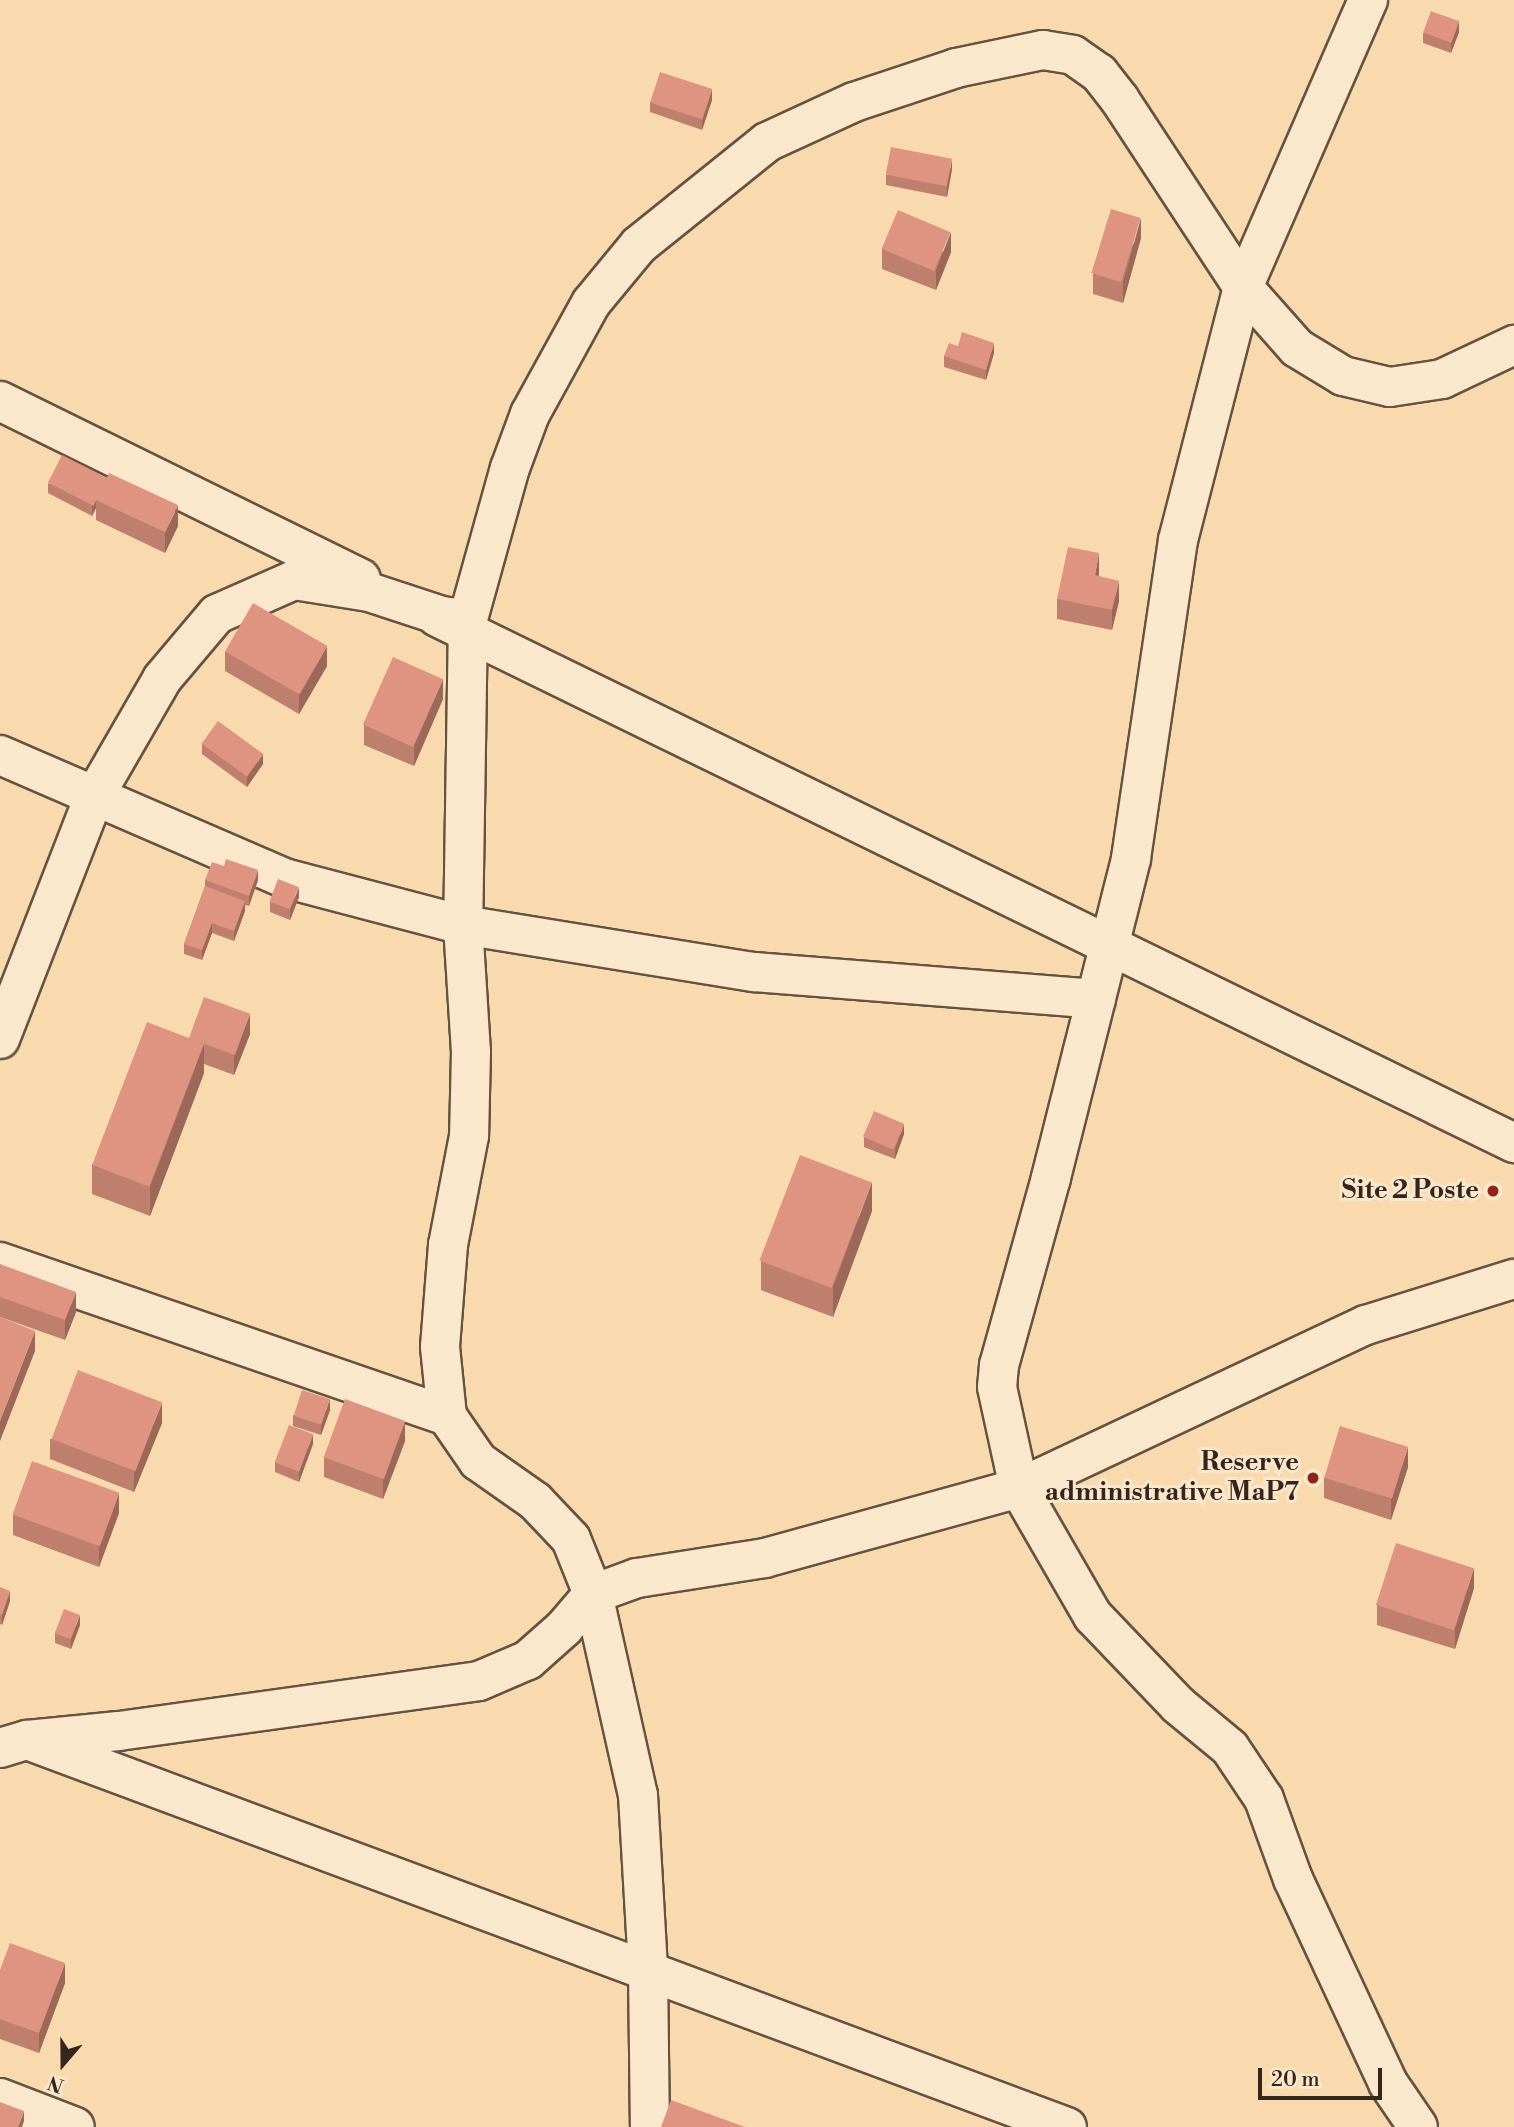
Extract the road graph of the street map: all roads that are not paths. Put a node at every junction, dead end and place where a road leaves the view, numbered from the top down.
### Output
1 (1368, 0) edge
2 (1243, 287) junction
3 (1514, 345) edge
4 (6, 408) edge
5 (421, 609) junction
6 (468, 625) junction
7 (0, 755) edge
8 (94, 797) junction
9 (463, 925) junction
10 (1109, 947) junction
11 (1096, 999) junction
12 (0, 1039) edge
13 (1514, 1143) edge
14 (0, 1262) edge
15 (1514, 1279) edge
16 (447, 1416) junction
17 (1019, 1488) junction
18 (593, 1594) junction
19 (9, 1739) edge
20 (648, 1970) junction
21 (0, 2098) edge
22 (75, 2127) edge
23 (650, 2127) edge
24 (1067, 2127) edge
25 (1418, 2127) edge

1 - 2 street
2 - 3 street
2 - 6 street
2 - 10 street
4 - 5 street
5 - 6 street
5 - 8 street
6 - 9 street
6 - 10 street
7 - 8 street
8 - 9 street
8 - 12 street
9 - 11 street
9 - 16 street
10 - 11 street
10 - 13 street
11 - 17 street
14 - 16 street
15 - 17 street
16 - 18 street
17 - 18 street
17 - 25 street
18 - 19 street
18 - 20 street
19 - 20 street
20 - 23 street
20 - 24 street
21 - 22 street

